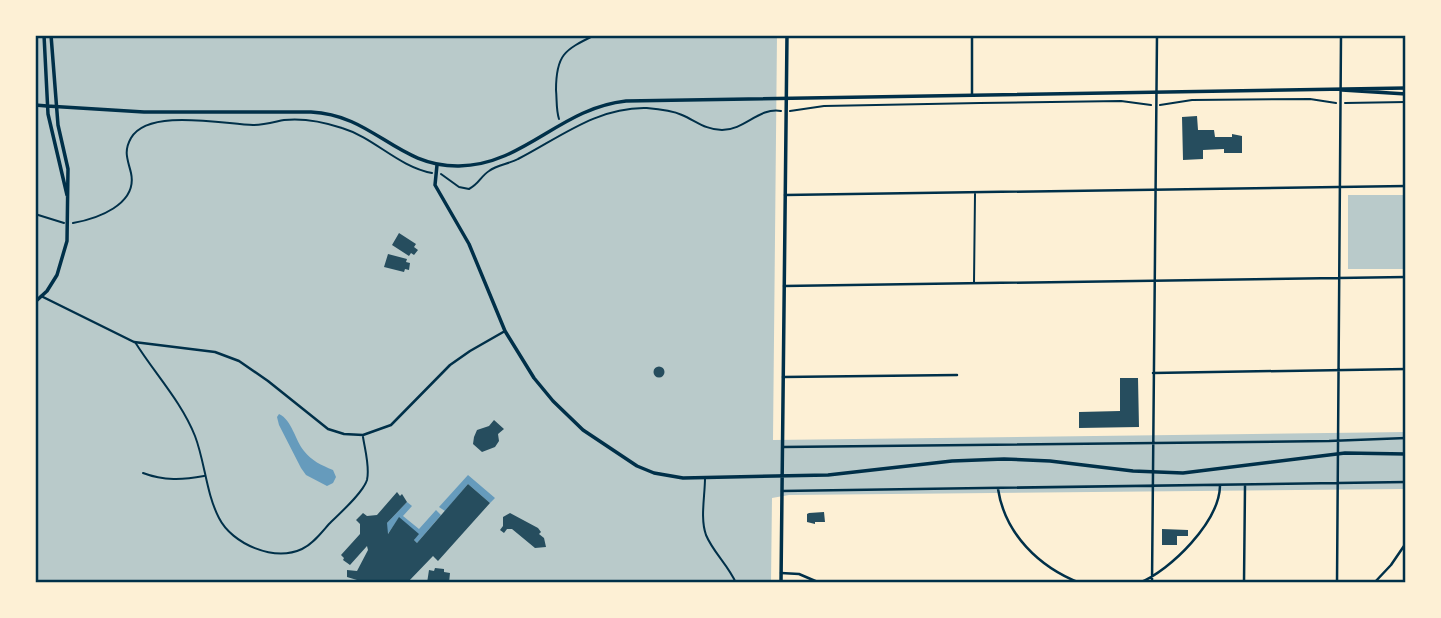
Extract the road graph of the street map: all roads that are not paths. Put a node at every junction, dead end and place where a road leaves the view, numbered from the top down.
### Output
1 (44, 35) edge
2 (51, 35) edge
3 (787, 35) edge
4 (972, 35) edge
5 (1157, 35) edge
6 (1341, 35) edge
7 (1406, 88) edge
8 (1340, 90) junction
9 (1157, 92) junction
10 (1406, 94) edge
11 (972, 95) junction
12 (787, 100) junction
13 (35, 105) edge
14 (47, 106) junction
15 (56, 107) junction
16 (437, 165) junction
17 (1406, 186) edge
18 (1340, 187) junction
19 (1156, 189) junction
20 (975, 193) junction
21 (785, 195) junction
22 (67, 197) junction
23 (1406, 277) edge
24 (1339, 278) junction
25 (1155, 281) junction
26 (974, 284) junction
27 (784, 286) junction
28 (41, 296) junction
29 (35, 302) edge
30 (505, 331) junction
31 (134, 342) junction
32 (1406, 369) edge
33 (1338, 371) junction
34 (1153, 373) junction
35 (957, 375) dead end
36 (783, 377) junction
37 (363, 435) junction
38 (1406, 438) edge
39 (1337, 440) junction
40 (1153, 443) junction
41 (782, 447) junction
42 (1337, 454) junction
43 (1406, 454) edge
44 (1153, 472) junction
45 (143, 473) dead end
46 (782, 474) junction
47 (205, 475) junction
48 (705, 477) junction
49 (1406, 482) edge
50 (1338, 484) junction
51 (1220, 486) junction
52 (1245, 486) junction
53 (1153, 487) junction
54 (998, 489) junction
55 (782, 491) junction
56 (1406, 543) edge
57 (781, 573) junction
58 (1152, 577) junction
59 (736, 583) edge
60 (781, 583) edge
61 (820, 583) edge
62 (1080, 583) edge
63 (1139, 583) edge
64 (1152, 583) edge
65 (1244, 583) edge
66 (1337, 583) edge
67 (1374, 583) edge

1 - 14 main road
2 - 15 main road
3 - 12 main road
4 - 11 street
5 - 9 street
6 - 8 street
7 - 8 main road
8 - 9 main road
8 - 10 main road
8 - 18 street
9 - 11 main road
9 - 19 street
11 - 12 main road
12 - 16 main road
12 - 21 main road
13 - 14 main road
14 - 15 main road
14 - 22 main road
15 - 16 main road
15 - 22 main road
16 - 30 main road
17 - 18 street
18 - 19 street
18 - 24 street
19 - 20 street
19 - 25 street
20 - 21 street
20 - 26 lane
21 - 27 main road
22 - 28 main road
23 - 24 street
24 - 25 street
24 - 33 street
25 - 26 street
25 - 34 street
26 - 27 street
27 - 36 main road
28 - 29 main road
28 - 31 street
30 - 37 street
30 - 48 main road
31 - 37 street
31 - 47 lane
32 - 33 street
33 - 34 street
33 - 39 street
34 - 40 street
35 - 36 street
36 - 41 main road
37 - 47 lane
38 - 39 street
39 - 40 street
39 - 42 street
40 - 41 street
40 - 44 street
41 - 46 main road
42 - 43 main road
42 - 44 main road
42 - 50 street
44 - 46 main road
44 - 53 street
45 - 47 lane
46 - 48 main road
46 - 55 main road
48 - 59 lane
49 - 50 street
50 - 52 street
50 - 66 street
51 - 52 street
51 - 53 street
51 - 58 street
52 - 65 street
53 - 54 street
53 - 58 street
54 - 55 street
54 - 62 street
55 - 57 main road
56 - 67 street
57 - 60 main road
57 - 61 street
58 - 63 street
58 - 64 street

